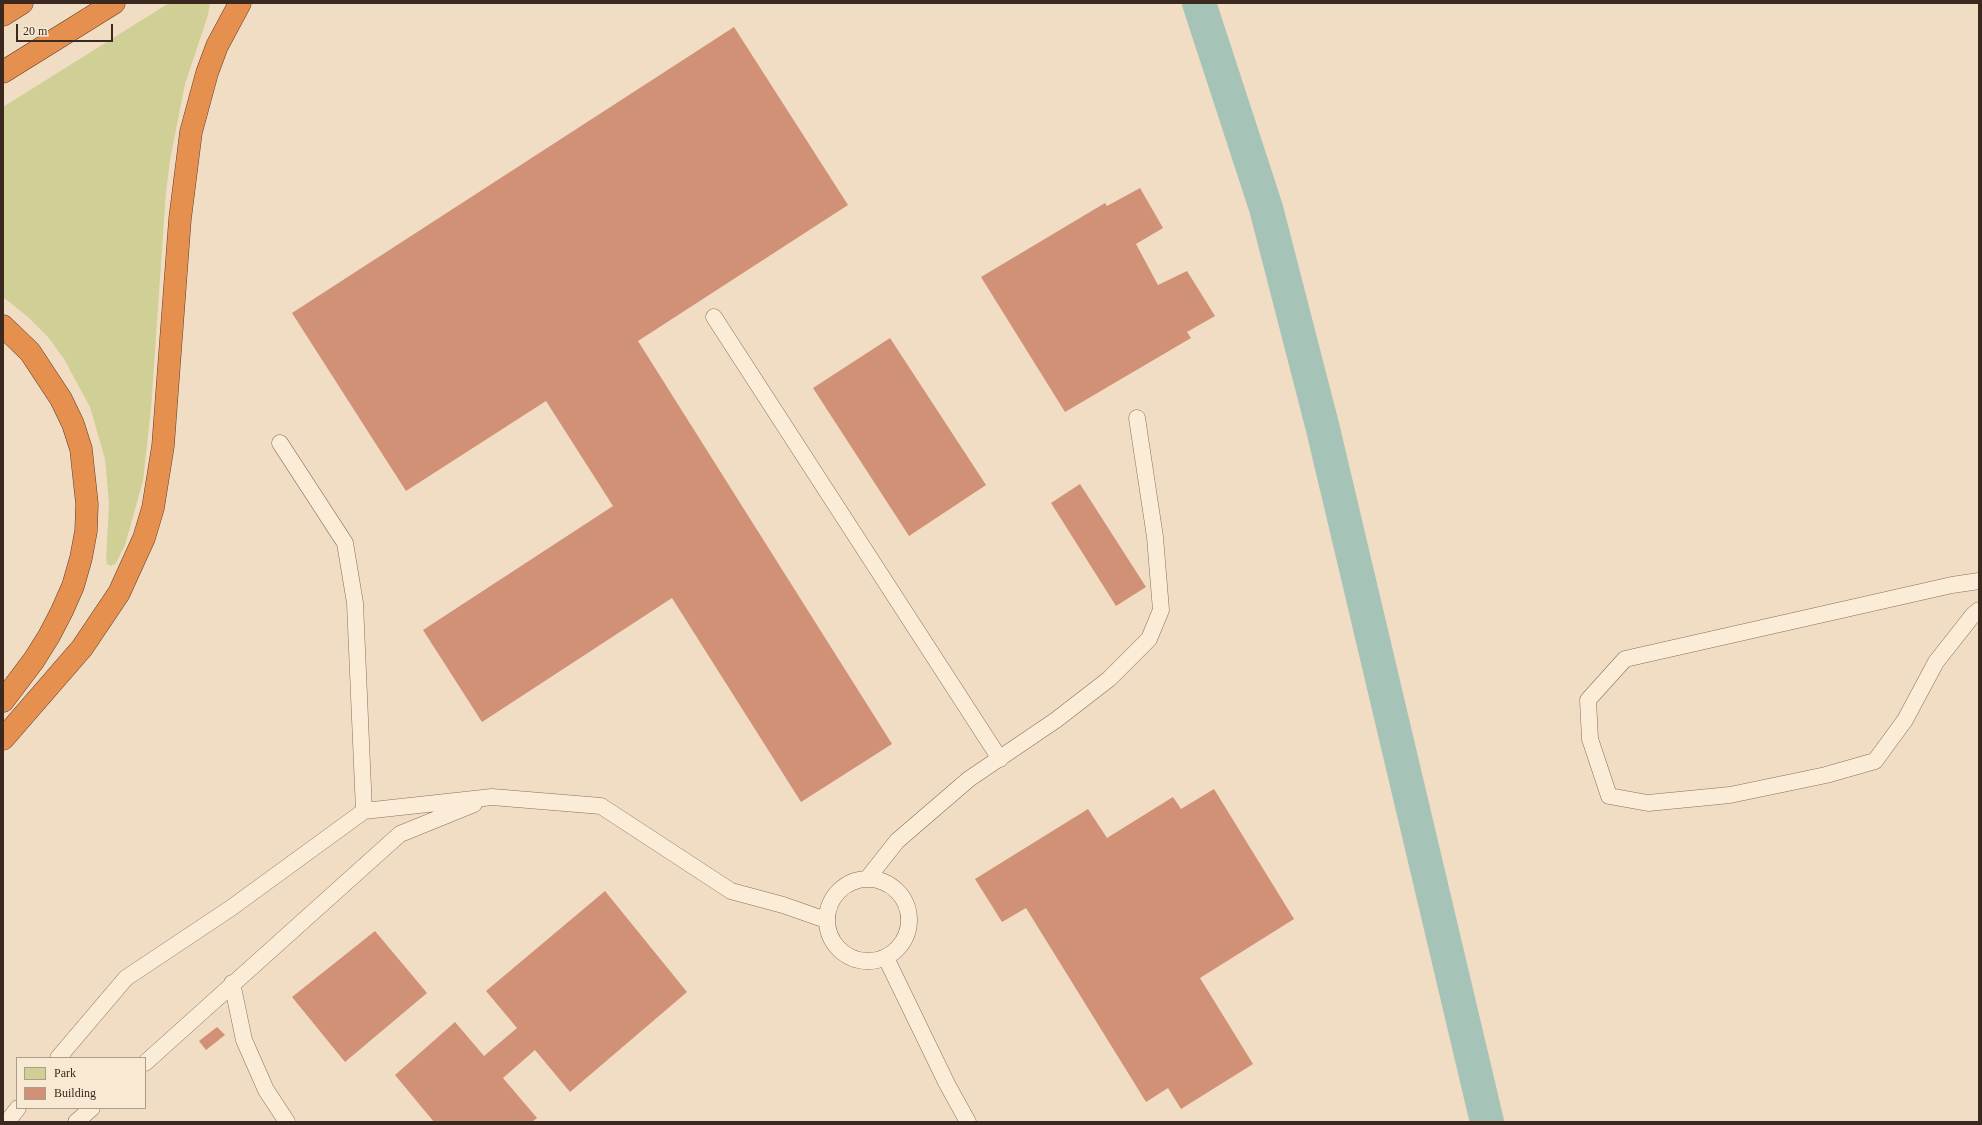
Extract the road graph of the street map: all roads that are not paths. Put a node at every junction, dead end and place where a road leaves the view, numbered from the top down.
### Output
1 (22, 3) edge
2 (114, 3) edge
3 (240, 3) edge
4 (3, 15) edge
5 (3, 72) edge
6 (714, 317) dead end
7 (3, 326) edge
8 (1136, 418) dead end
9 (280, 443) dead end
10 (1979, 581) edge
11 (1979, 610) edge
12 (3, 701) edge
13 (3, 739) edge
14 (1000, 759) junction
15 (492, 797) junction
16 (364, 811) junction
17 (868, 879) junction
18 (826, 920) junction
19 (886, 958) junction
20 (232, 983) junction
21 (59, 1057) edge
22 (146, 1062) edge
23 (17, 1109) edge
24 (91, 1109) edge
25 (7, 1122) edge
26 (76, 1122) edge
27 (287, 1122) edge
28 (968, 1122) edge

1 - 4 highway
2 - 5 highway
3 - 13 highway
6 - 14 lane
7 - 12 highway
8 - 14 lane
9 - 16 lane
10 - 11 lane
14 - 17 lane
15 - 16 lane
15 - 18 lane
15 - 20 lane
16 - 21 lane
17 - 18 lane
17 - 19 lane
18 - 19 lane
19 - 28 lane
20 - 22 lane
20 - 27 lane
23 - 25 lane
24 - 26 lane

